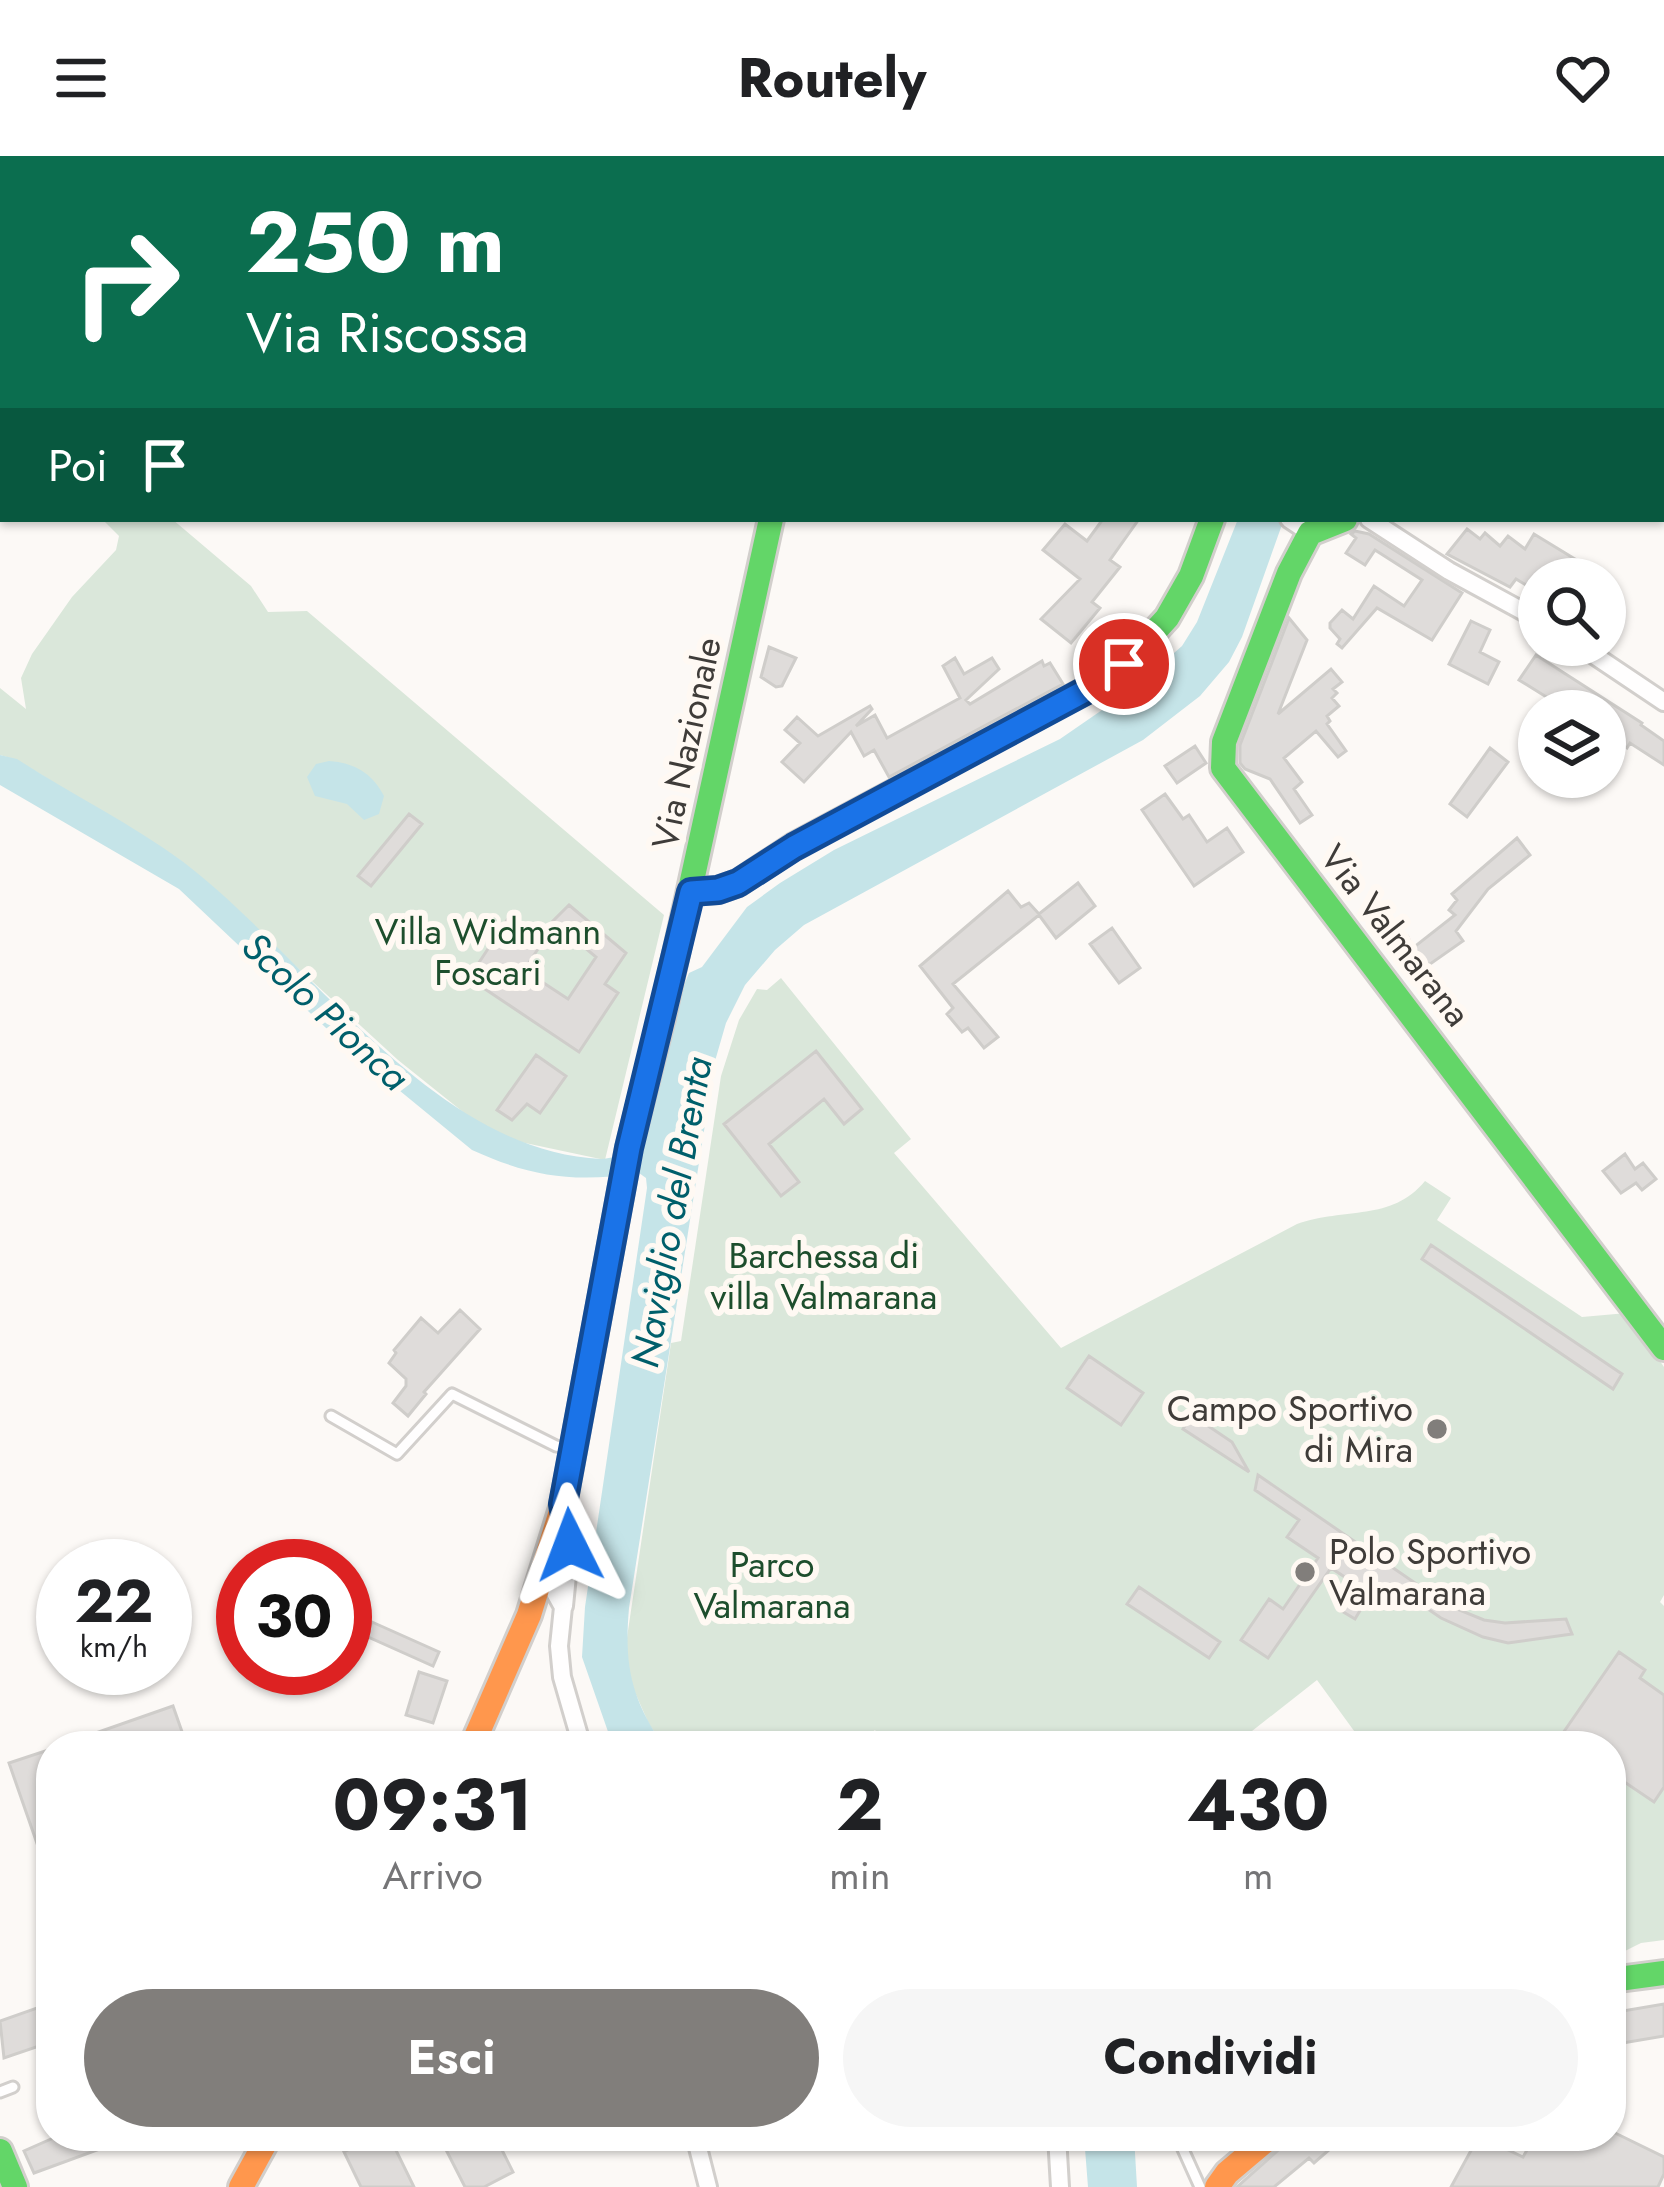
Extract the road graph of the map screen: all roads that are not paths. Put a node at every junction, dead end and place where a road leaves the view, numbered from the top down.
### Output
1 (770, 522) edge
2 (1211, 522) edge
3 (1374, 522) edge
4 (1299, 526) edge
5 (1518, 609) edge
6 (1610, 666) edge
7 (1664, 702) edge
8 (691, 892) junction
9 (1664, 1348) edge
10 (331, 1416) dead end
11 (576, 1450) junction
12 (563, 1504) junction
13 (540, 1584) junction
14 (563, 1607) junction
15 (529, 1615) junction
16 (559, 1646) junction
17 (479, 1731) edge
18 (578, 1731) edge
19 (1664, 1972) edge
20 (1626, 1978) edge
21 (13, 2087) dead end
22 (0, 2092) edge
23 (0, 2151) edge
24 (262, 2151) edge
25 (699, 2151) edge
26 (1058, 2151) edge
27 (1184, 2151) edge
28 (1253, 2151) edge
29 (244, 2186) edge
30 (15, 2187) edge
31 (708, 2187) edge
32 (1060, 2187) edge
33 (1200, 2187) edge
34 (1217, 2187) edge

1 - 8 street, Via Nazionale
2 - 8 street
3 - 5 street
4 - 9 street, Via Valmarana
6 - 7 street
8 - 11 street, Via Nazionale
10 - 11 lane
11 - 12 street, Via Nazionale
12 - 13 street, Via Nazionale
12 - 14 street
13 - 14 street
13 - 15 street, Via Nazionale
14 - 16 street
15 - 16 street
15 - 17 street, Via Nazionale
16 - 18 street
19 - 20 street
21 - 22 lane
23 - 30 street
24 - 29 street
25 - 31 street
26 - 32 street
27 - 33 lane
28 - 34 street

